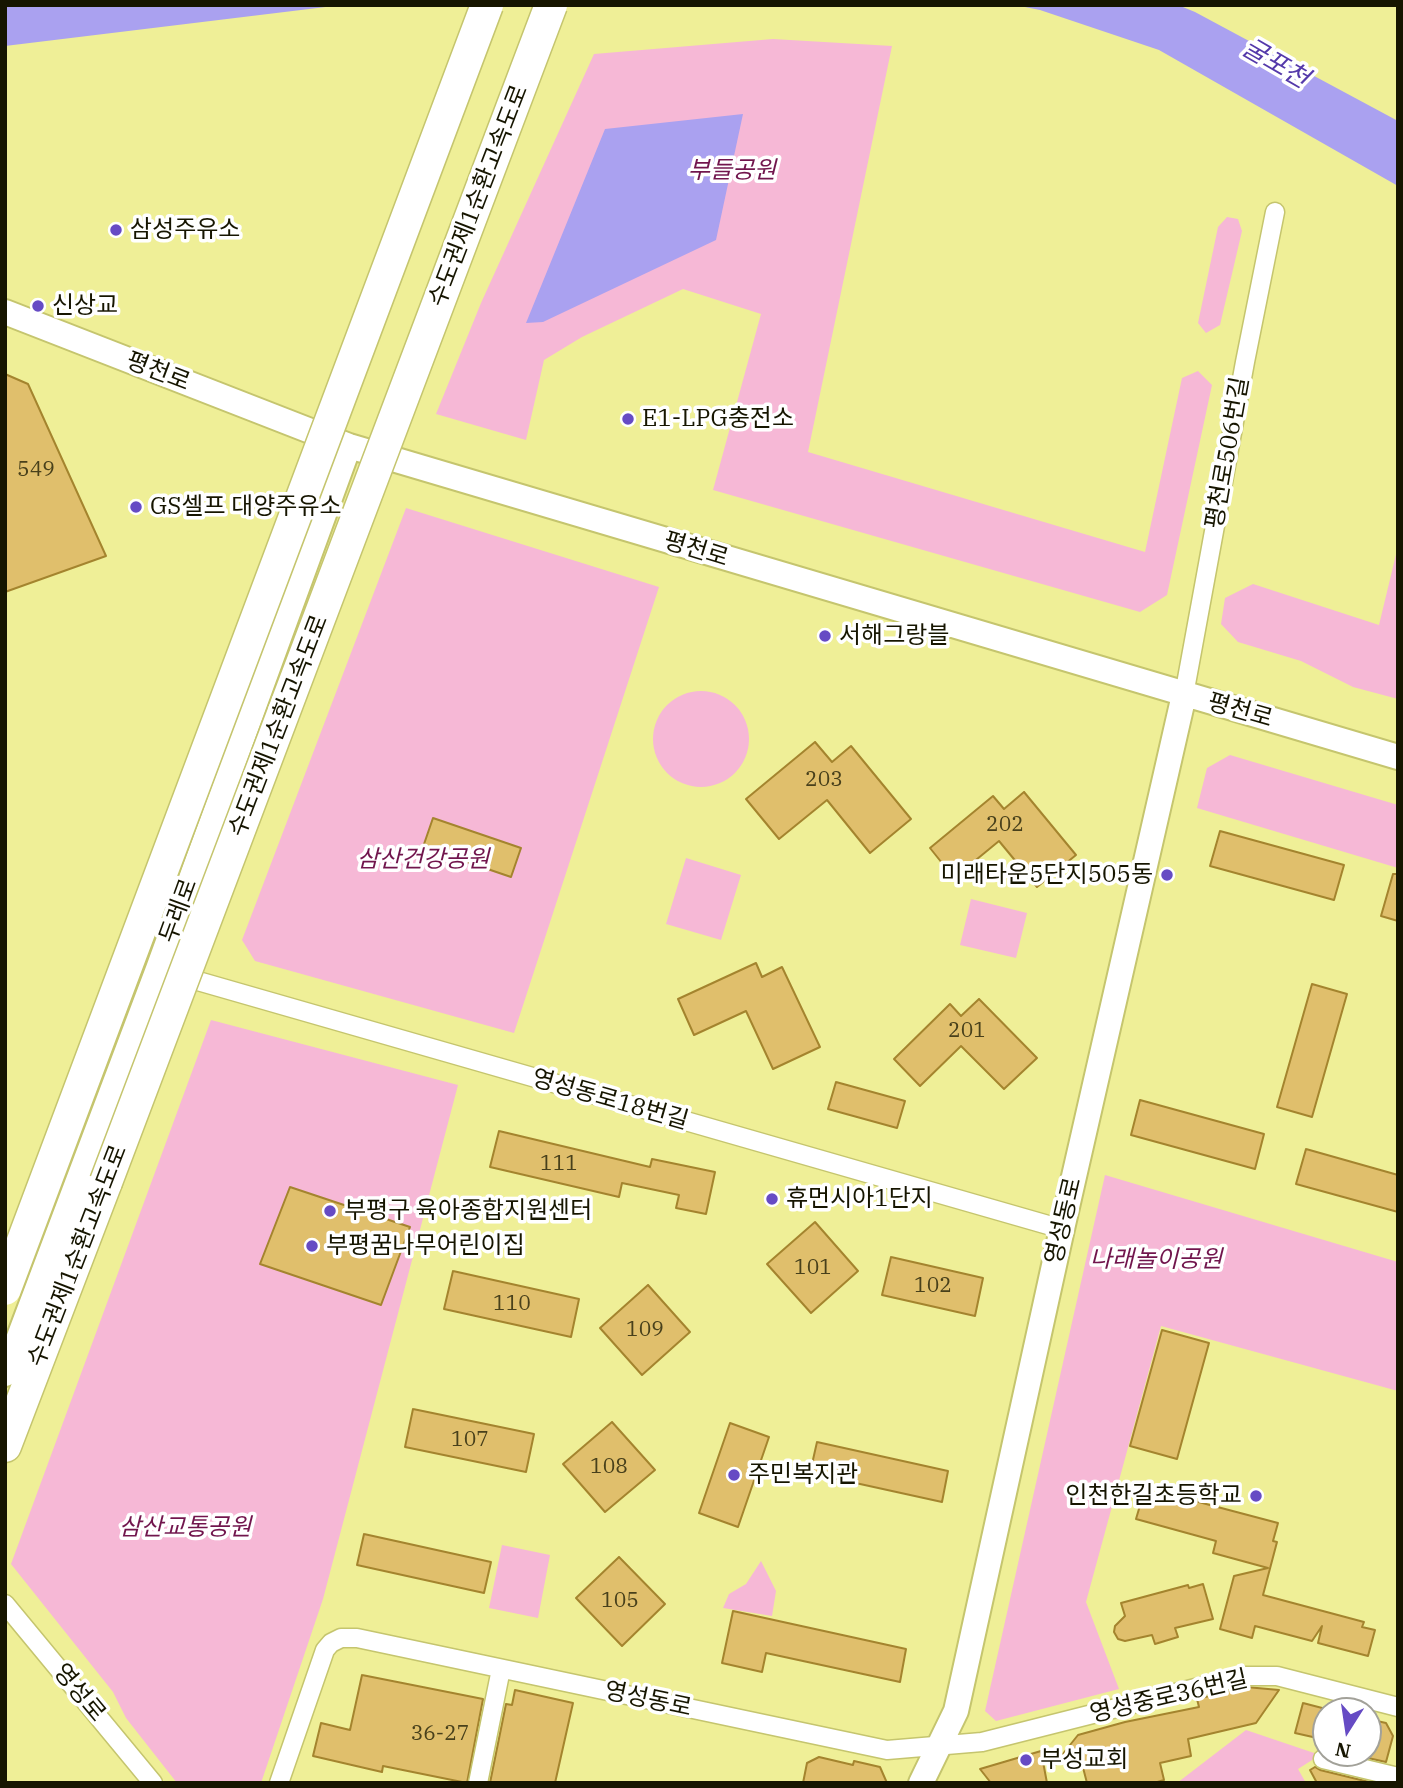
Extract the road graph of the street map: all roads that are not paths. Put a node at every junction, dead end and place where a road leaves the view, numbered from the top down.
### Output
1 (487, 5) edge
2 (551, 5) edge
3 (1275, 212) dead end
4 (5, 312) edge
5 (349, 446) junction
6 (1184, 695) junction
7 (1398, 757) edge
8 (158, 969) junction
9 (1062, 1229) junction
10 (5, 1289) edge
11 (5, 1374) edge
12 (5, 1446) edge
13 (5, 1604) edge
14 (501, 1669) junction
15 (1398, 1707) edge
16 (939, 1745) junction
17 (1361, 1767) edge
18 (1395, 1774) edge
19 (153, 1783) edge
20 (279, 1783) edge
21 (478, 1783) edge
22 (920, 1783) edge

1 - 10 highway, bridge
2 - 12 highway, 수도권제1순환고속도로, bridge
3 - 6 street, 평천로506번길
4 - 5 street, 평천로
5 - 6 street, 평천로
5 - 8 street, 두레로
6 - 7 street, 평천로
6 - 9 street, 영성동로
8 - 9 street, 영성동로18번길
8 - 11 street, 두레로
9 - 16 street, 영성동로
13 - 19 street, 영성로
14 - 16 street, 영성동로
14 - 20 street, 영성동로
14 - 21 street
15 - 16 street, 영성중로36번길
16 - 22 street, 영성동로
17 - 18 street

